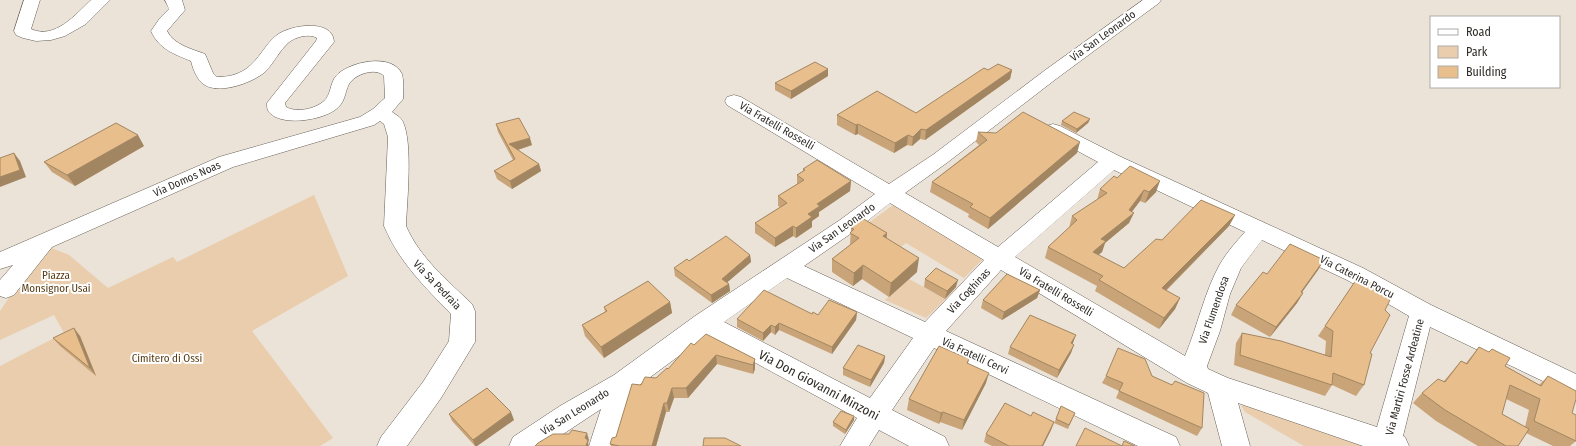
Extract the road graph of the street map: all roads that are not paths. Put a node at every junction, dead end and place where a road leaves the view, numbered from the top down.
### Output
1 (32, 0) edge
2 (102, 0) edge
3 (174, 0) edge
4 (1153, 0) edge
5 (734, 101) dead end
6 (380, 113) junction
7 (1024, 115) junction
8 (1112, 161) junction
9 (890, 193) junction
10 (1258, 230) junction
11 (43, 243) junction
12 (999, 258) junction
13 (1, 261) edge
14 (785, 267) junction
15 (3, 292) edge
16 (1422, 312) junction
17 (704, 323) junction
18 (929, 334) junction
19 (1196, 375) junction
20 (622, 383) junction
21 (1220, 386) junction
22 (1576, 386) edge
23 (874, 414) junction
24 (1391, 444) edge
25 (391, 446) edge
26 (523, 446) edge
27 (603, 446) edge
28 (854, 446) edge
29 (934, 446) edge
30 (1166, 446) edge
31 (1236, 446) edge

1 - 2 street
3 - 6 street
4 - 7 street, Via San Leonardo
5 - 9 street, Via Fratelli Rosselli
6 - 11 street, Via Domos Noas
6 - 25 street, Via Sa Pedraia
7 - 8 street, Via Caterina Porcu
7 - 9 street, Via San Leonardo
8 - 10 street, Via Caterina Porcu
8 - 12 street, Via Coghinas
9 - 12 street, Via Fratelli Rosselli
9 - 14 street, Via San Leonardo
10 - 16 street, Via Caterina Porcu
10 - 19 street, Via Flumendosa
11 - 13 street, Via Domos Noas
11 - 15 street
12 - 18 street, Via Coghinas
12 - 19 street, Via Fratelli Rosselli
13 - 15 street
14 - 17 street, Via San Leonardo
14 - 18 street, Via Fratelli Cervi
16 - 22 street, Via Caterina Porcu
16 - 24 street, Via Martiri Fosse Ardeatine
17 - 20 street, Via San Leonardo
17 - 23 street, Via Don Giovanni Minzoni
18 - 23 street, Via Coghinas
18 - 30 street, Via Fratelli Cervi
19 - 21 street, Via Fratelli Rosselli
20 - 26 street, Via San Leonardo
20 - 27 street
21 - 24 street, Via Fratelli Rosselli
21 - 31 street
23 - 28 street, Via Coghinas
23 - 29 street, Via Don Giovanni Minzoni

